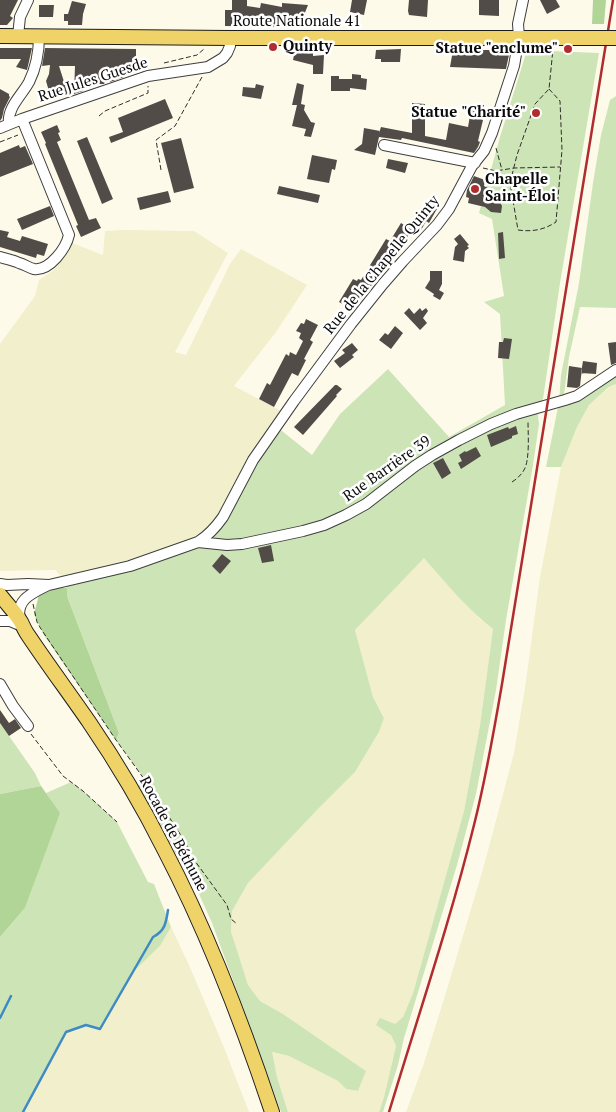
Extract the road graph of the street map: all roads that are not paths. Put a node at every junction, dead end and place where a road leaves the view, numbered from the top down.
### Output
1 (28, 0) edge
2 (524, 0) edge
3 (0, 36) edge
4 (18, 36) junction
5 (39, 36) junction
6 (519, 37) junction
7 (230, 38) junction
8 (616, 38) edge
9 (22, 119) junction
10 (5, 125) edge
11 (384, 145) dead end
12 (475, 163) junction
13 (0, 257) edge
14 (616, 370) edge
15 (198, 542) junction
16 (0, 584) edge
17 (49, 585) junction
18 (0, 595) edge
19 (0, 604) edge
20 (0, 621) edge
21 (21, 626) junction
22 (0, 684) edge
23 (28, 726) road end
24 (272, 1112) edge

1 - 4 street
2 - 6 street, Rue de la Chapelle Quinty
3 - 4 main road, Route Nationale 41
4 - 5 main road, Route Nationale 41
5 - 7 main road, Route Nationale 41
5 - 10 street, Rue Jules Guesde
6 - 7 main road, Route Nationale 41
6 - 8 main road, Route Nationale 41, bridge
6 - 12 street, Rue de la Chapelle Quinty
7 - 9 street, Rue Jules Guesde
9 - 10 street, Rue Jules Guesde
9 - 13 street
11 - 12 street
12 - 15 street, Rue de la Chapelle Quinty
14 - 15 street, Rue Barrière 39
15 - 17 street, Rue Barrière 39
16 - 17 street, Rue Barrière 39
17 - 21 street, Rue Barrière 39
18 - 21 main road, Rocade de Béthune
19 - 21 main road
20 - 21 street
21 - 24 main road, Rocade de Béthune
22 - 23 street

